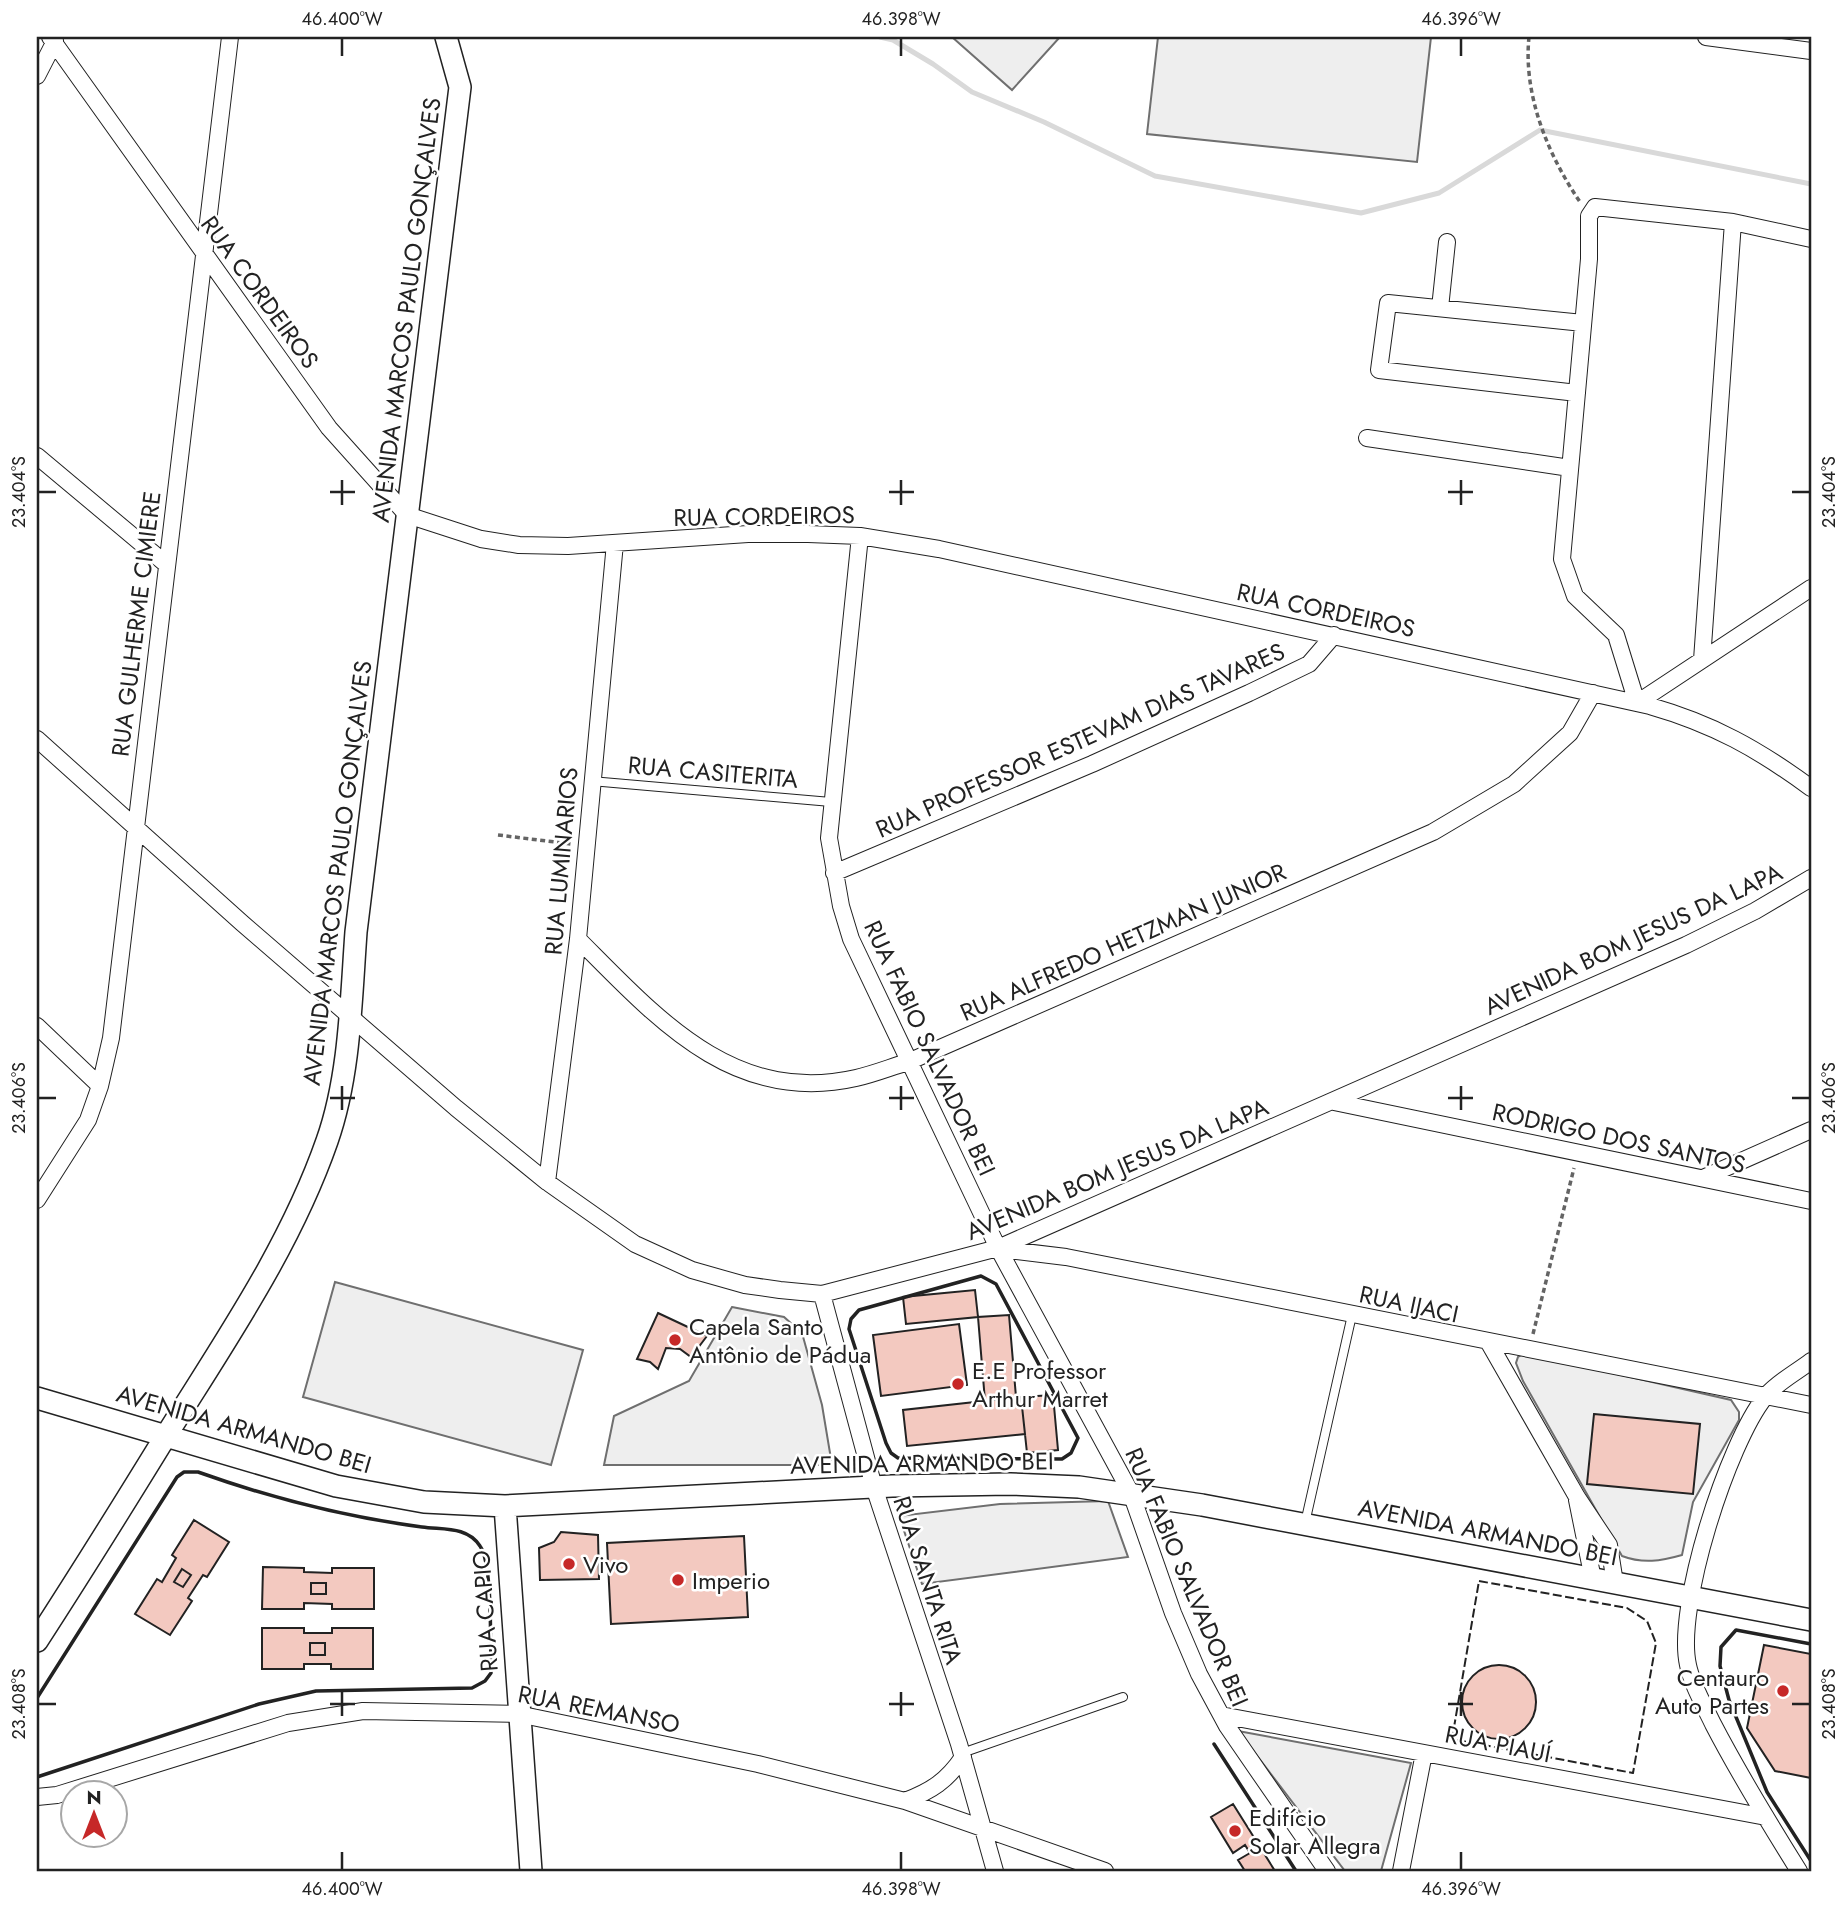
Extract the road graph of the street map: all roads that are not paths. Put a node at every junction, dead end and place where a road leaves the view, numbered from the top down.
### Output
1 (230, 37) edge
2 (446, 37) edge
3 (1706, 37) edge
4 (53, 39) edge
5 (1811, 51) edge
6 (37, 76) edge
7 (1733, 222) junction
8 (1811, 239) edge
9 (1447, 242) dead end
10 (204, 256) junction
11 (1440, 308) junction
12 (1583, 323) junction
13 (1577, 393) junction
14 (1367, 438) dead end
15 (37, 456) edge
16 (1570, 468) junction
17 (407, 515) junction
18 (860, 536) junction
19 (615, 543) junction
20 (166, 564) junction
21 (1811, 588) edge
22 (1334, 635) junction
23 (1702, 660) junction
24 (1593, 693) junction
25 (1637, 703) junction
26 (37, 739) edge
27 (592, 781) junction
28 (1811, 788) edge
29 (831, 802) junction
30 (134, 827) junction
31 (834, 873) junction
32 (1811, 878) edge
33 (578, 939) junction
34 (350, 1015) junction
35 (37, 1026) edge
36 (908, 1062) junction
37 (100, 1086) junction
38 (1334, 1102) junction
39 (1811, 1130) edge
40 (1703, 1178) junction
41 (547, 1182) junction
42 (37, 1200) edge
43 (1811, 1201) edge
44 (998, 1248) junction
45 (822, 1294) junction
46 (1352, 1315) junction
47 (1489, 1343) junction
48 (1811, 1361) edge
49 (1765, 1396) junction
50 (37, 1398) edge
51 (1811, 1405) edge
52 (166, 1435) junction
53 (874, 1487) junction
54 (1131, 1493) junction
55 (1577, 1497) junction
56 (505, 1506) junction
57 (1305, 1523) junction
58 (1593, 1579) junction
59 (1615, 1583) junction
60 (1689, 1596) junction
61 (1811, 1620) edge
62 (37, 1641) edge
63 (1123, 1697) dead end
64 (518, 1714) junction
65 (1221, 1715) junction
66 (1424, 1753) junction
67 (962, 1755) junction
68 (37, 1797) edge
69 (905, 1801) junction
70 (1766, 1817) junction
71 (984, 1830) junction
72 (529, 1871) edge
73 (995, 1871) edge
74 (1105, 1871) edge
75 (1327, 1871) edge
76 (1401, 1871) edge
77 (1799, 1871) edge

1 - 10 street, RUA GULHERME CIMIERE
2 - 17 street, AVENIDA MARCOS PAULO GONÇALVES
3 - 5 street
4 - 6 street
4 - 10 street, RUA CORDEIROS
7 - 8 street
7 - 12 street
7 - 23 street
9 - 11 street
10 - 17 street, RUA CORDEIROS
10 - 20 street, RUA GULHERME CIMIERE
11 - 12 street
11 - 13 street
12 - 13 street
13 - 16 street
14 - 16 street
15 - 20 street
16 - 25 street
17 - 19 street, RUA CORDEIROS
17 - 34 street, AVENIDA MARCOS PAULO GONÇALVES
18 - 19 street, RUA CORDEIROS
18 - 22 street, RUA CORDEIROS
18 - 29 street, RUA FABIO SALVADOR BEI
19 - 27 street, RUA LUMINARIOS
20 - 30 street, RUA GULHERME CIMIERE
21 - 23 street
22 - 24 street, RUA CORDEIROS
22 - 31 street, RUA PROFESSOR ESTEVAM DIAS TAVARES
23 - 25 street
24 - 25 street, RUA CORDEIROS
24 - 36 street, RUA ALFREDO HETZMAN JUNIOR
25 - 28 street, RUA CORDEIROS
26 - 30 street, AVENIDA BOM JESUS DA LAPA
27 - 29 lane, RUA CASITERITA
27 - 33 street, RUA LUMINARIOS
29 - 31 street, RUA FABIO SALVADOR BEI
30 - 34 street, AVENIDA BOM JESUS DA LAPA
30 - 37 street, RUA GULHERME CIMIERE
31 - 36 street, RUA FABIO SALVADOR BEI
32 - 38 street, AVENIDA BOM JESUS DA LAPA
33 - 36 street, RUA ALFREDO HETZMAN JUNIOR
33 - 41 street, RUA LUMINARIOS
34 - 41 street, AVENIDA BOM JESUS DA LAPA
34 - 52 street, AVENIDA MARCOS PAULO GONÇALVES
35 - 37 street
36 - 44 street, RUA FABIO SALVADOR BEI
37 - 42 street, RUA GULHERME CIMIERE
38 - 40 street, RODRIGO DOS SANTOS
38 - 44 street, AVENIDA BOM JESUS DA LAPA
39 - 40 street
40 - 43 street, RODRIGO DOS SANTOS
41 - 45 street, AVENIDA BOM JESUS DA LAPA
44 - 45 street, AVENIDA BOM JESUS DA LAPA
44 - 46 street, RUA IJACI
44 - 54 street, RUA FABIO SALVADOR BEI
45 - 53 street, RUA SANTA RITA
46 - 47 street, RUA IJACI
46 - 57 lane
47 - 49 street, RUA IJACI
47 - 55 street
48 - 49 street
49 - 51 street, RUA IJACI
49 - 60 street
50 - 52 street, AVENIDA ARMANDO BEI
52 - 56 street, AVENIDA ARMANDO BEI
52 - 62 street, AVENIDA MARCOS PAULO GONÇALVES
53 - 54 street, AVENIDA ARMANDO BEI
53 - 56 street, AVENIDA ARMANDO BEI
53 - 67 street, RUA SANTA RITA
54 - 57 street, AVENIDA ARMANDO BEI
54 - 65 street, RUA FABIO SALVADOR BEI
55 - 58 street
55 - 59 street
56 - 64 street, RUA CAPIO
57 - 58 street, AVENIDA ARMANDO BEI
58 - 59 street, AVENIDA ARMANDO BEI
59 - 60 street, AVENIDA ARMANDO BEI
60 - 61 street, AVENIDA ARMANDO BEI
60 - 70 street
63 - 67 lane
64 - 68 street, RUA REMANSO
64 - 69 street, RUA REMANSO
64 - 72 street, RUA CAPIO
65 - 66 street, RUA PIAUÍ
65 - 75 street, RUA FABIO SALVADOR BEI
66 - 70 street, RUA PIAUÍ
66 - 76 street
67 - 69 street
67 - 71 street, RUA SANTA RITA
69 - 71 street, RUA REMANSO
70 - 77 street
71 - 73 street, RUA SANTA RITA
71 - 74 street, RUA REMANSO

